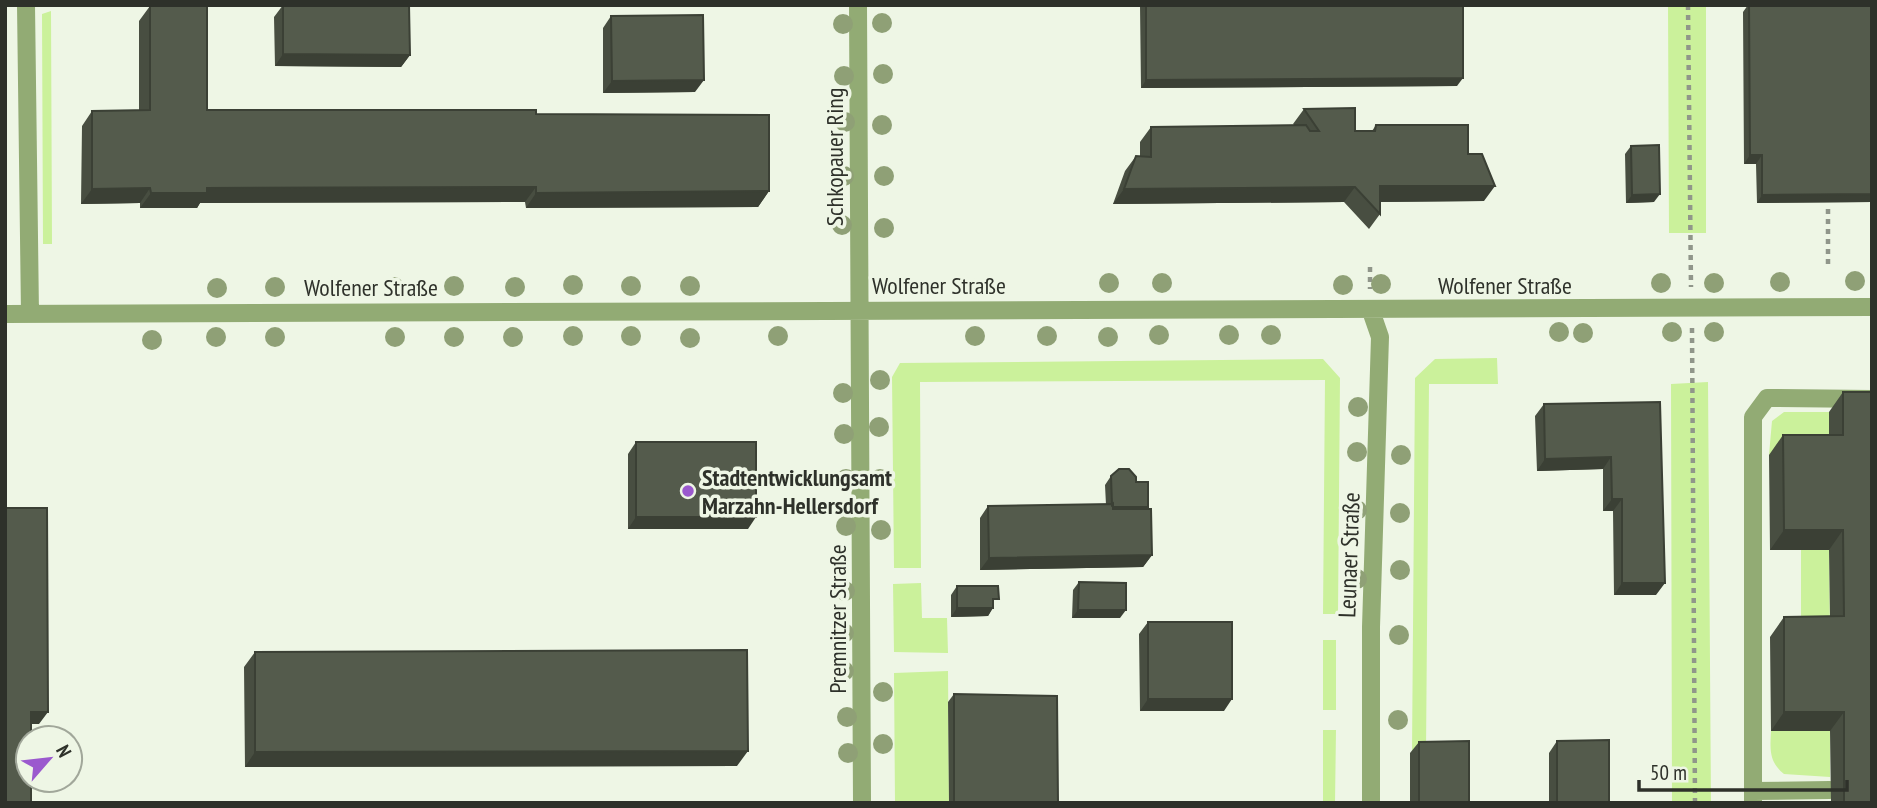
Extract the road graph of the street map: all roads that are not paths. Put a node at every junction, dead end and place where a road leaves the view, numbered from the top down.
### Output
1 (26, 5) edge
2 (858, 5) edge
3 (1872, 307) edge
4 (859, 309) junction
5 (1371, 311) junction
6 (5, 314) edge
7 (30, 314) junction
8 (1872, 399) edge
9 (1830, 790) dead end
10 (1753, 797) edge
11 (862, 803) edge
12 (1371, 803) edge

1 - 7 street
2 - 4 street, Schkopauer Ring
3 - 5 street, Wolfener Straße
4 - 5 street, Wolfener Straße
4 - 7 street, Wolfener Straße
4 - 11 street, Premnitzer Straße
5 - 12 street, Leunaer Straße
6 - 7 street, Wolfener Straße
8 - 10 street
9 - 10 street

